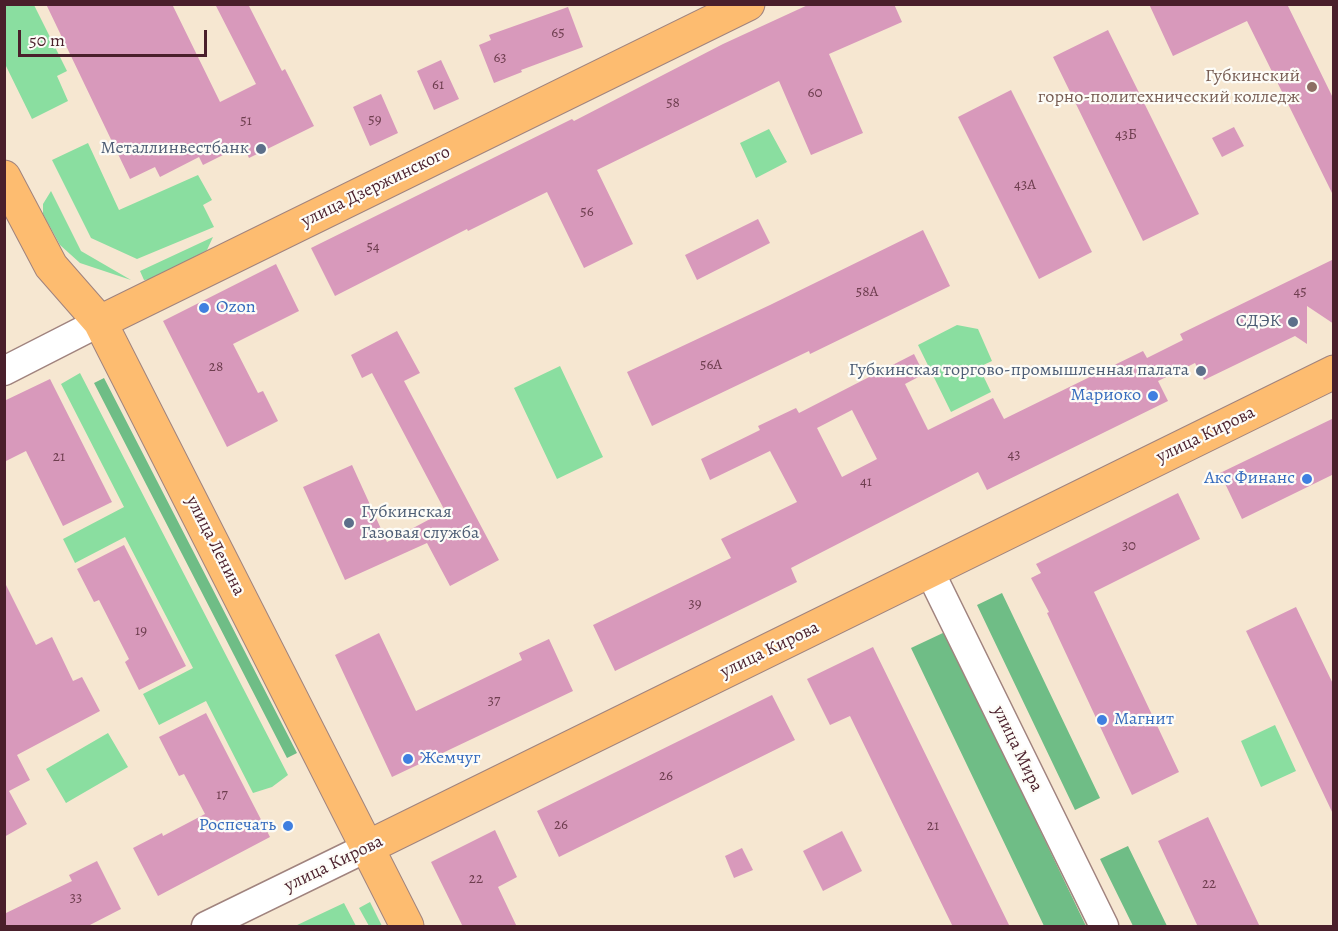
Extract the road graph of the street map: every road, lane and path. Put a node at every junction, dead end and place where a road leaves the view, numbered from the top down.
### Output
1 (748, 4) edge
2 (4, 177) edge
3 (100, 322) junction
4 (4, 371) edge
5 (1334, 372) edge
6 (930, 572) junction
7 (368, 847) junction
8 (206, 927) edge
9 (407, 927) edge
10 (1104, 927) edge

1 - 3 main road, улица Дзержинского
2 - 3 main road, улица Ленина
3 - 4 street, улица Дзержинского
3 - 7 main road, улица Ленина
5 - 6 main road, улица Кирова
6 - 7 main road, улица Кирова
6 - 10 street, улица Мира
7 - 8 street, улица Кирова
7 - 9 main road, улица Ленина

